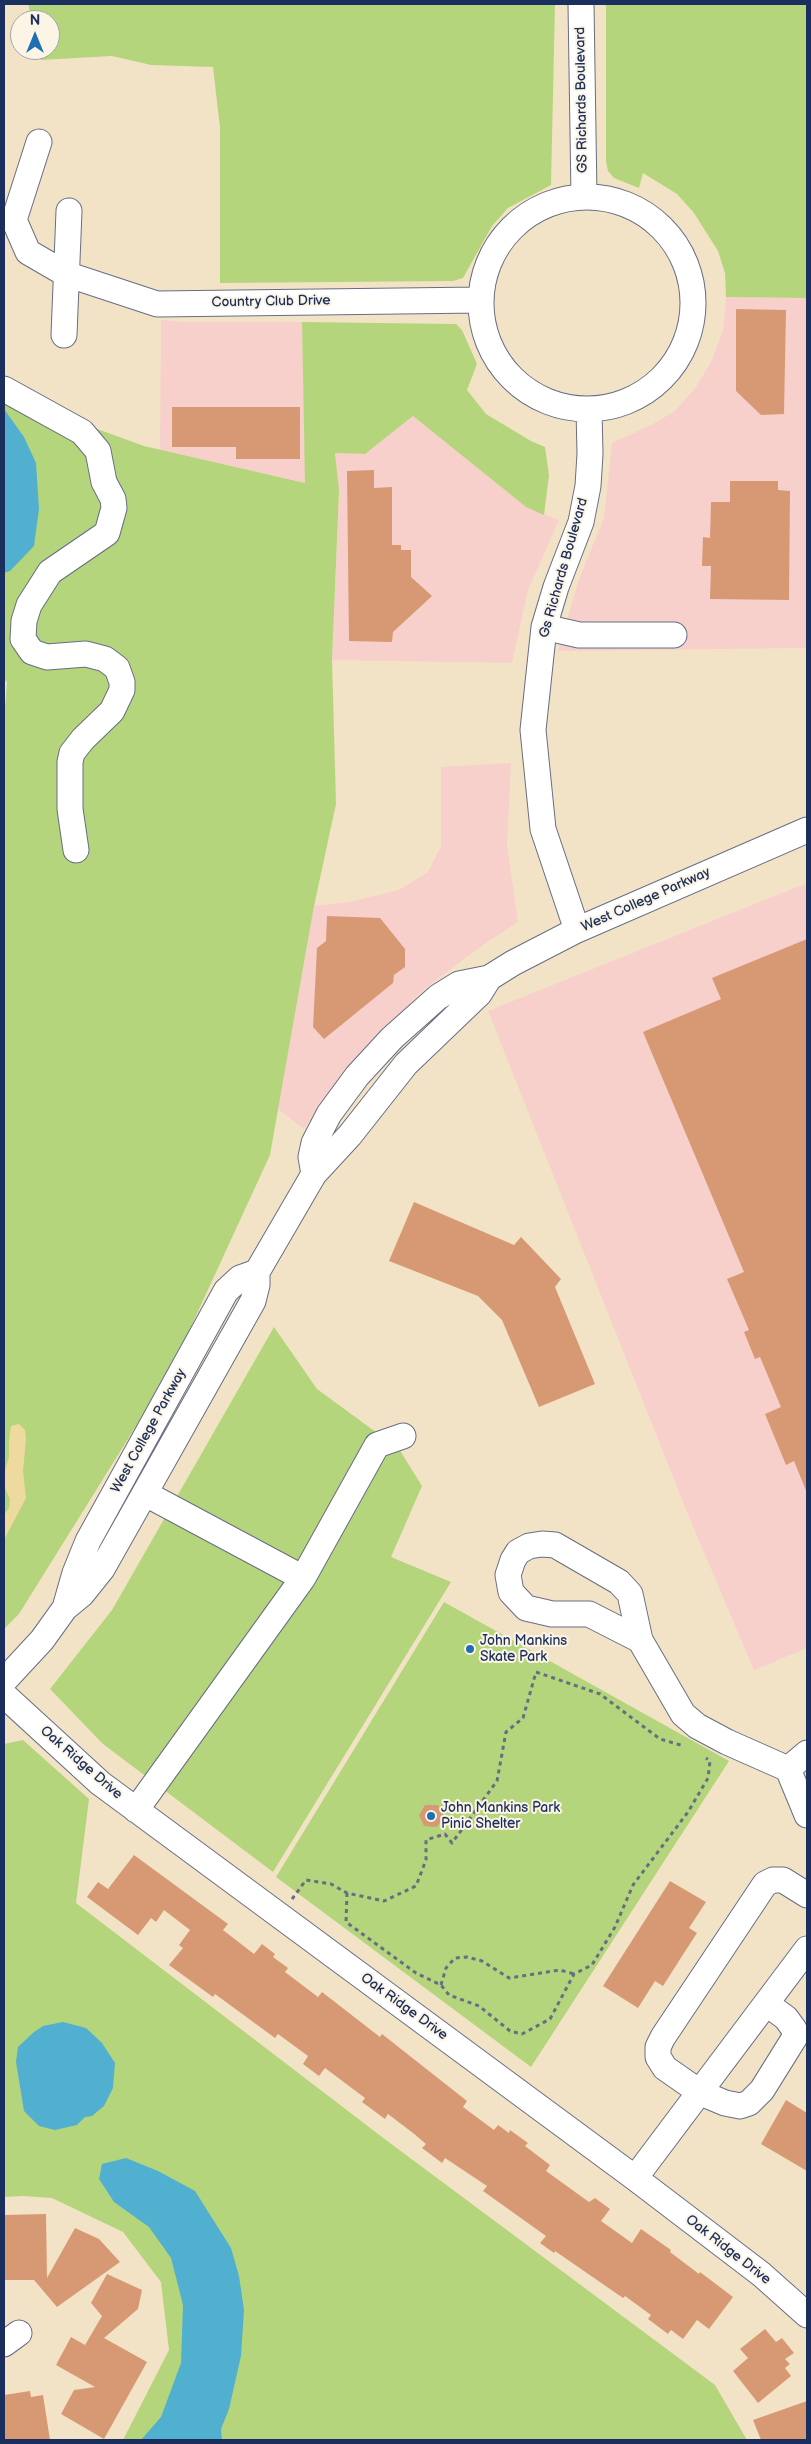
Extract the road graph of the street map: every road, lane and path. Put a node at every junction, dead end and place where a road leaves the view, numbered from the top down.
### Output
1 (581, 4) edge
2 (39, 142) dead end
3 (584, 197) junction
4 (68, 211) dead end
5 (66, 274) junction
6 (480, 300) junction
7 (64, 334) dead end
8 (4, 389) edge
9 (589, 409) junction
10 (544, 627) junction
11 (674, 635) dead end
12 (807, 830) edge
13 (76, 850) dead end
14 (577, 930) junction
15 (256, 1272) junction
16 (403, 1436) dead end
17 (146, 1494) junction
18 (303, 1578) junction
19 (65, 1608) junction
20 (640, 1640) junction
21 (4, 1681) edge
22 (4, 1695) edge
23 (686, 1746) dead end
24 (700, 1753) dead end
25 (807, 1753) edge
26 (710, 1762) junction
27 (716, 1764) dead end
28 (788, 1769) junction
29 (136, 1810) junction
30 (807, 1815) edge
31 (347, 1893) junction
32 (807, 1895) edge
33 (280, 1916) junction
34 (807, 1949) edge
35 (574, 1974) junction
36 (441, 1985) junction
37 (767, 2004) junction
38 (701, 2093) junction
39 (635, 2178) junction
40 (807, 2315) edge

1 - 3 street, GS Richards Boulevard
2 - 5 street, Country Club Drive
3 - 6 street
3 - 9 street
4 - 5 street
5 - 6 street, Country Club Drive
5 - 7 street
6 - 9 street
8 - 13 street
9 - 10 street, Gs Richards Boulevard
10 - 11 street
10 - 14 street, Gs Richards Boulevard
12 - 14 street, West College Parkway
14 - 15 street, West College Parkway
15 - 17 street, West College Parkway
15 - 19 street, West College Parkway
16 - 18 street
17 - 18 street
17 - 19 street, West College Parkway
18 - 29 street
19 - 21 street, West College Parkway
20 - 20 street
20 - 28 street
22 - 29 street, Oak Ridge Drive
23 - 31 path
24 - 26 path
25 - 28 street
26 - 27 path
26 - 35 path
28 - 30 street
29 - 33 street, Oak Ridge Drive
31 - 33 path
31 - 36 path
32 - 38 street
33 - 39 street, Oak Ridge Drive
34 - 37 street
35 - 36 path
35 - 36 path
37 - 38 street
37 - 38 street
38 - 39 street
39 - 40 street, Oak Ridge Drive

